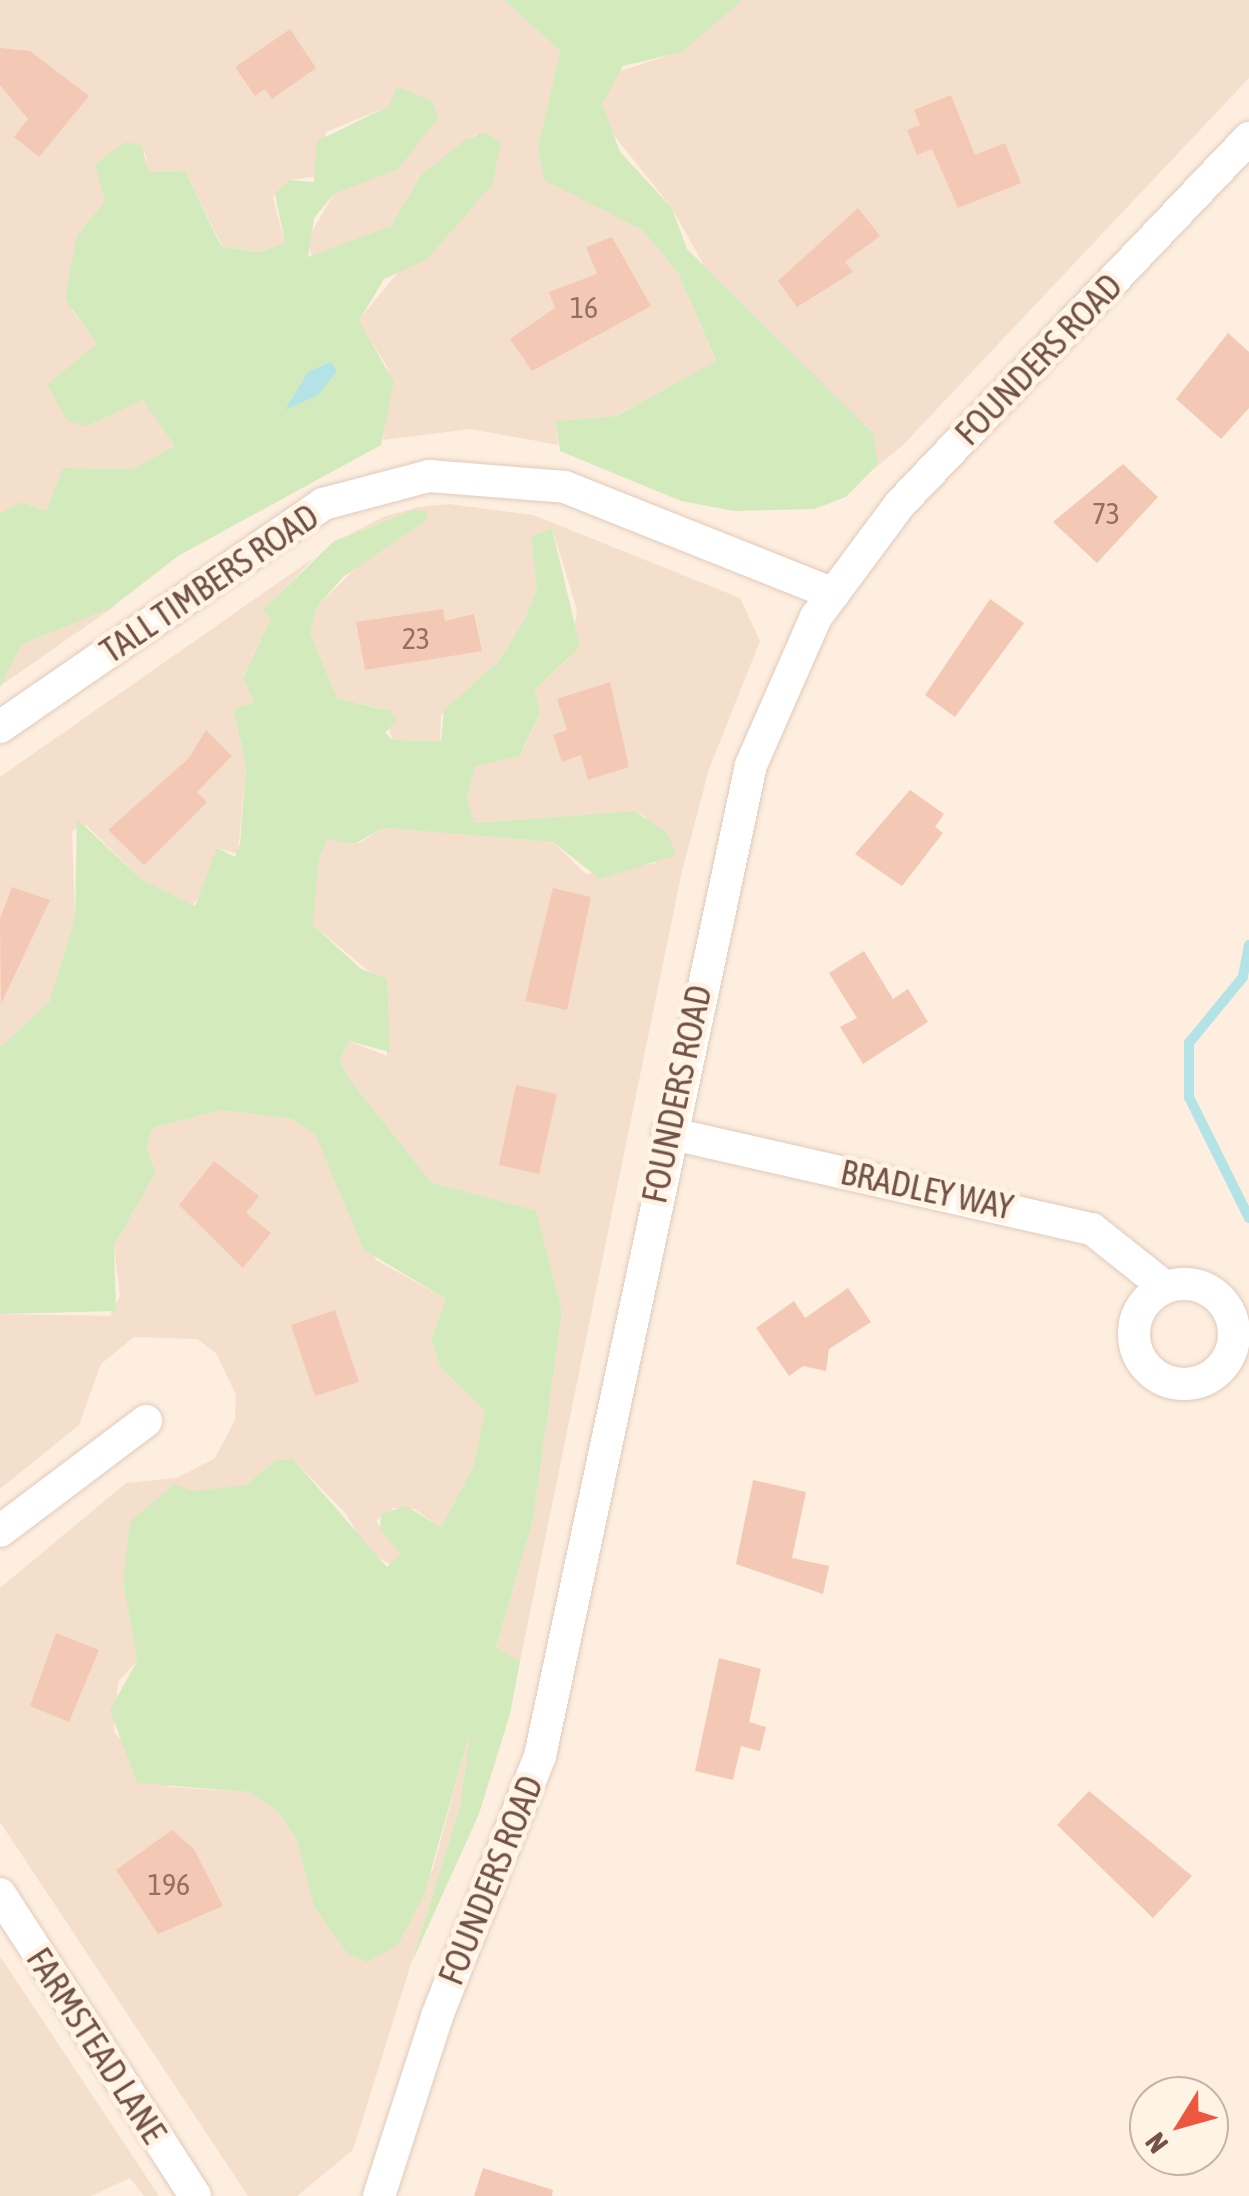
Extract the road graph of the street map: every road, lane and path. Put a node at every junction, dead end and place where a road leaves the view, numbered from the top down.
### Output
1 (1249, 138) edge
2 (834, 594) junction
3 (0, 727) edge
4 (668, 1133) junction
5 (1165, 1287) dead end
6 (146, 1421) dead end
7 (0, 1531) edge
8 (0, 1894) edge
9 (195, 2196) edge
10 (379, 2196) edge

1 - 2 street, FOUNDERS ROAD
2 - 3 street, TALL TIMBERS ROAD
2 - 4 street, FOUNDERS ROAD
4 - 5 street, BRADLEY WAY
4 - 10 street, FOUNDERS ROAD
6 - 7 street
8 - 9 street, FARMSTEAD LANE

